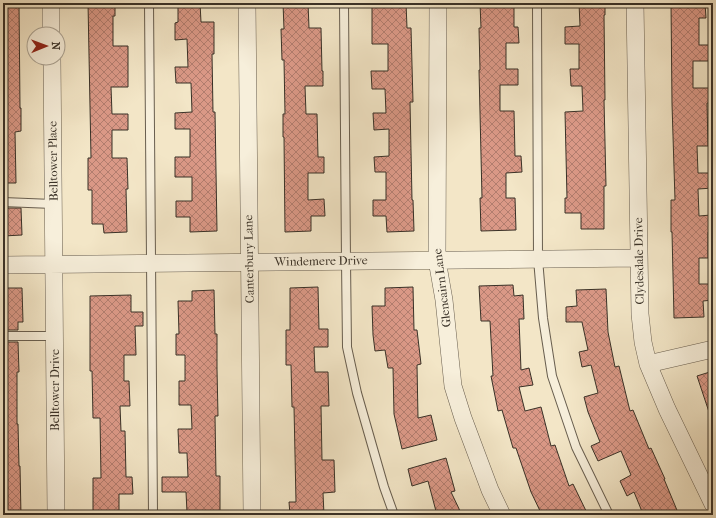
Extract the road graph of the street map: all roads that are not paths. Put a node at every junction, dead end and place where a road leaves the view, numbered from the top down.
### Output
1 (51, 3) edge
2 (148, 3) edge
3 (247, 3) edge
4 (344, 3) edge
5 (438, 3) edge
6 (537, 3) edge
7 (635, 3) edge
8 (51, 26) edge
9 (52, 66) edge
10 (3, 202) edge
11 (53, 204) junction
12 (639, 258) junction
13 (538, 259) junction
14 (437, 260) junction
15 (346, 261) junction
16 (250, 262) junction
17 (150, 263) junction
18 (53, 264) junction
19 (3, 265) edge
20 (3, 336) edge
21 (54, 336) junction
22 (713, 349) edge
23 (648, 364) junction
24 (713, 504) edge
25 (56, 515) edge
26 (153, 515) edge
27 (252, 515) edge
28 (394, 515) edge
29 (502, 515) edge
30 (609, 515) edge

1 - 8 street
2 - 17 lane
3 - 16 street, Canterbury Lane
4 - 15 lane
5 - 14 street, Glencairn Lane
6 - 13 lane
7 - 12 street, Clydesdale Drive
9 - 11 street, Belltower Place
10 - 11 lane
11 - 18 street, Belltower Place
12 - 13 street, Windemere Drive
12 - 23 street, Clydesdale Drive
13 - 14 street, Windemere Drive
13 - 30 lane
14 - 15 street, Windemere Drive
14 - 29 street, Glencairn Lane
15 - 16 street, Windemere Drive
15 - 28 lane
16 - 17 street, Windemere Drive
16 - 27 street, Canterbury Lane
17 - 18 street, Windemere Drive
17 - 26 lane
18 - 19 street, Windemere Drive
18 - 21 street, Belltower Drive
20 - 21 lane
21 - 25 street, Belltower Drive
22 - 23 street
23 - 24 street, Clydesdale Drive

